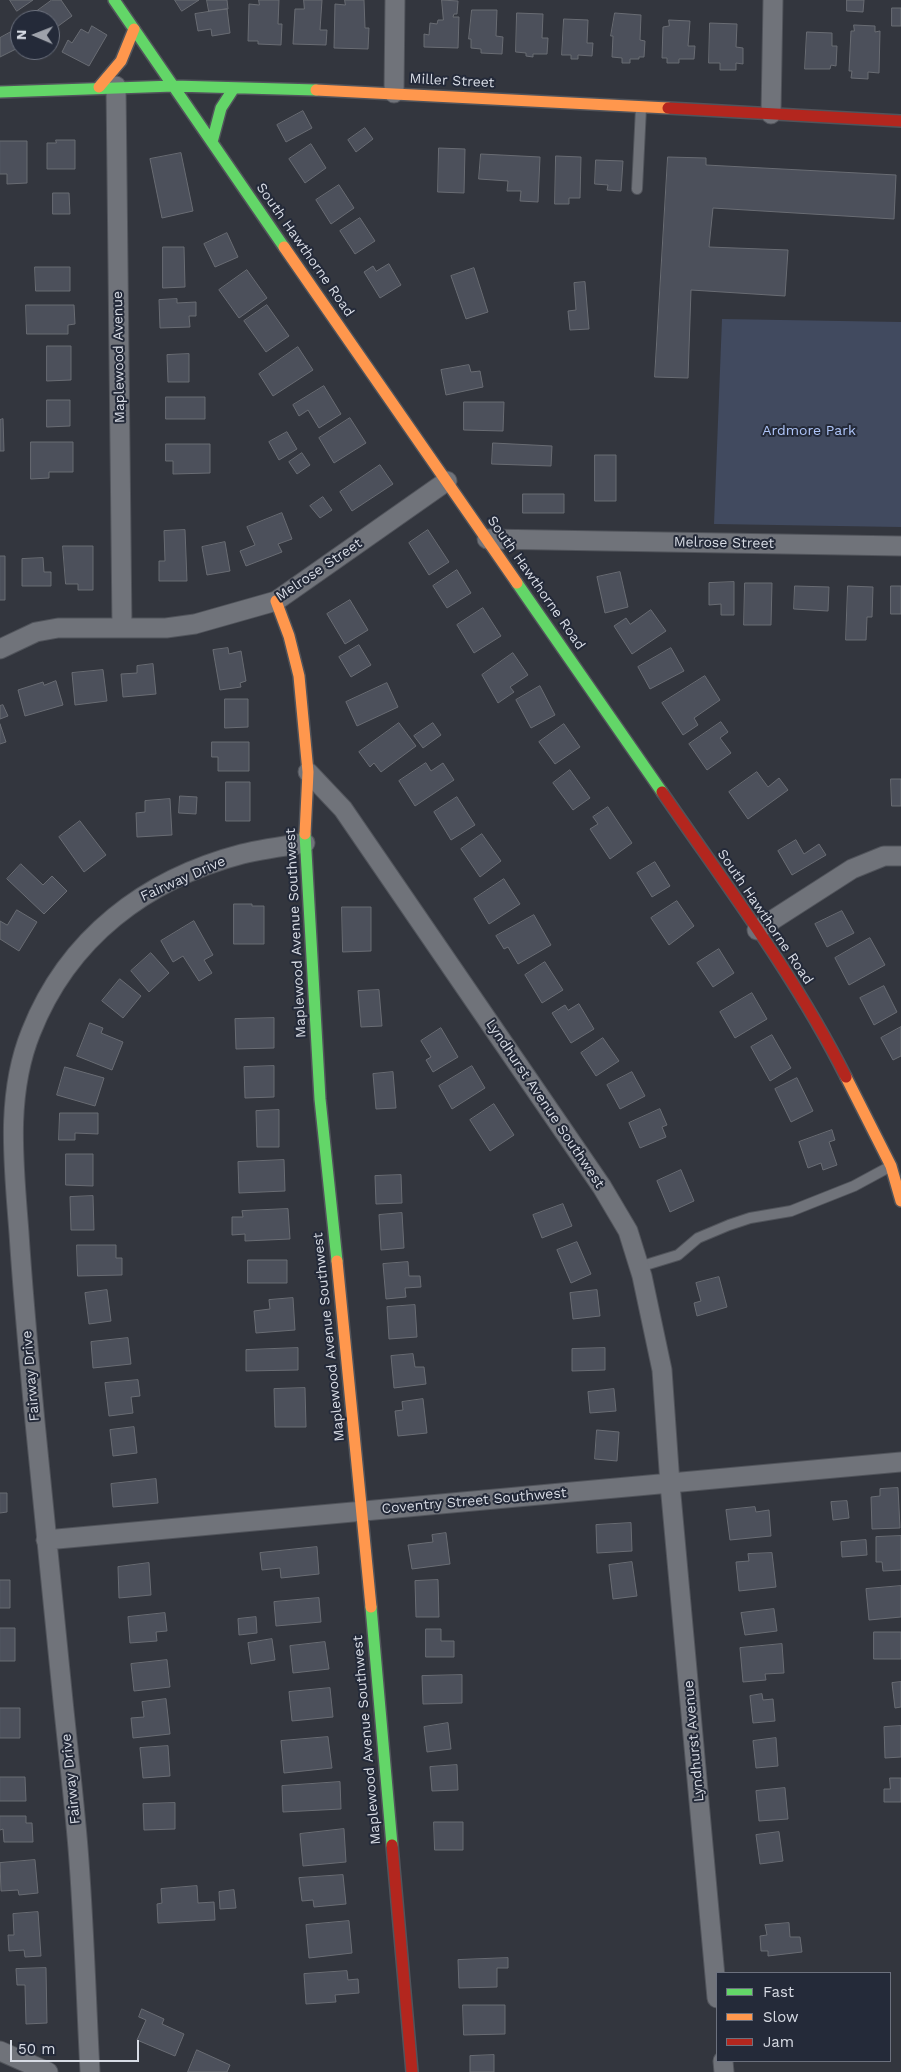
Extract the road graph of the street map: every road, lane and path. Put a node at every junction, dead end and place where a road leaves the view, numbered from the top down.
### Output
1 (114, 0) edge
2 (395, 0) edge
3 (773, 0) edge
4 (134, 29) junction
5 (174, 86) junction
6 (108, 87) junction
7 (234, 88) junction
8 (0, 92) edge
9 (394, 93) junction
10 (641, 107) junction
11 (771, 114) junction
12 (901, 122) edge
13 (212, 142) junction
14 (637, 189) dead end
15 (447, 482) junction
16 (487, 538) junction
17 (901, 546) edge
18 (276, 601) junction
19 (122, 627) junction
20 (0, 649) edge
21 (308, 772) junction
22 (304, 843) junction
23 (901, 856) edge
24 (757, 930) junction
25 (896, 1166) edge
26 (901, 1201) edge
27 (639, 1267) junction
28 (901, 1462) edge
29 (670, 1484) junction
30 (362, 1511) junction
31 (46, 1540) junction
32 (716, 1987) edge
33 (0, 2052) edge
34 (48, 2072) edge
35 (90, 2072) edge
36 (412, 2072) edge

1 - 4 main road, South Hawthorne Road
2 - 9 street
3 - 11 street
4 - 5 main road, South Hawthorne Road
4 - 6 main road
5 - 6 main road, Miller Street
5 - 7 main road, Miller Street
5 - 13 main road, South Hawthorne Road
6 - 8 main road, Miller Street
6 - 19 street, Maplewood Avenue
7 - 9 main road, Miller Street
7 - 13 main road
9 - 10 main road, Miller Street
10 - 11 main road, Miller Street
10 - 14 lane
11 - 12 main road, Miller Street
13 - 15 main road, South Hawthorne Road
15 - 16 main road, South Hawthorne Road
15 - 18 street, Melrose Street
16 - 17 street, Melrose Street
16 - 24 main road, South Hawthorne Road
18 - 19 street, Melrose Street
18 - 21 main road, Maplewood Avenue Southwest
19 - 20 street, Melrose Street
21 - 22 main road, Maplewood Avenue Southwest
21 - 27 street, Lyndhurst Avenue Southwest
22 - 30 main road, Maplewood Avenue Southwest
22 - 31 street, Fairway Drive
23 - 24 street
24 - 25 main road, South Hawthorne Road
25 - 26 main road, South Hawthorne Road
25 - 27 lane
27 - 29 street, Lyndhurst Avenue Southwest
28 - 29 street, Coventry Street Southwest
29 - 30 street, Coventry Street Southwest
29 - 32 street, Lyndhurst Avenue
30 - 31 street, Coventry Street Southwest
30 - 36 main road, Maplewood Avenue Southwest
31 - 35 street, Fairway Drive
33 - 34 street

